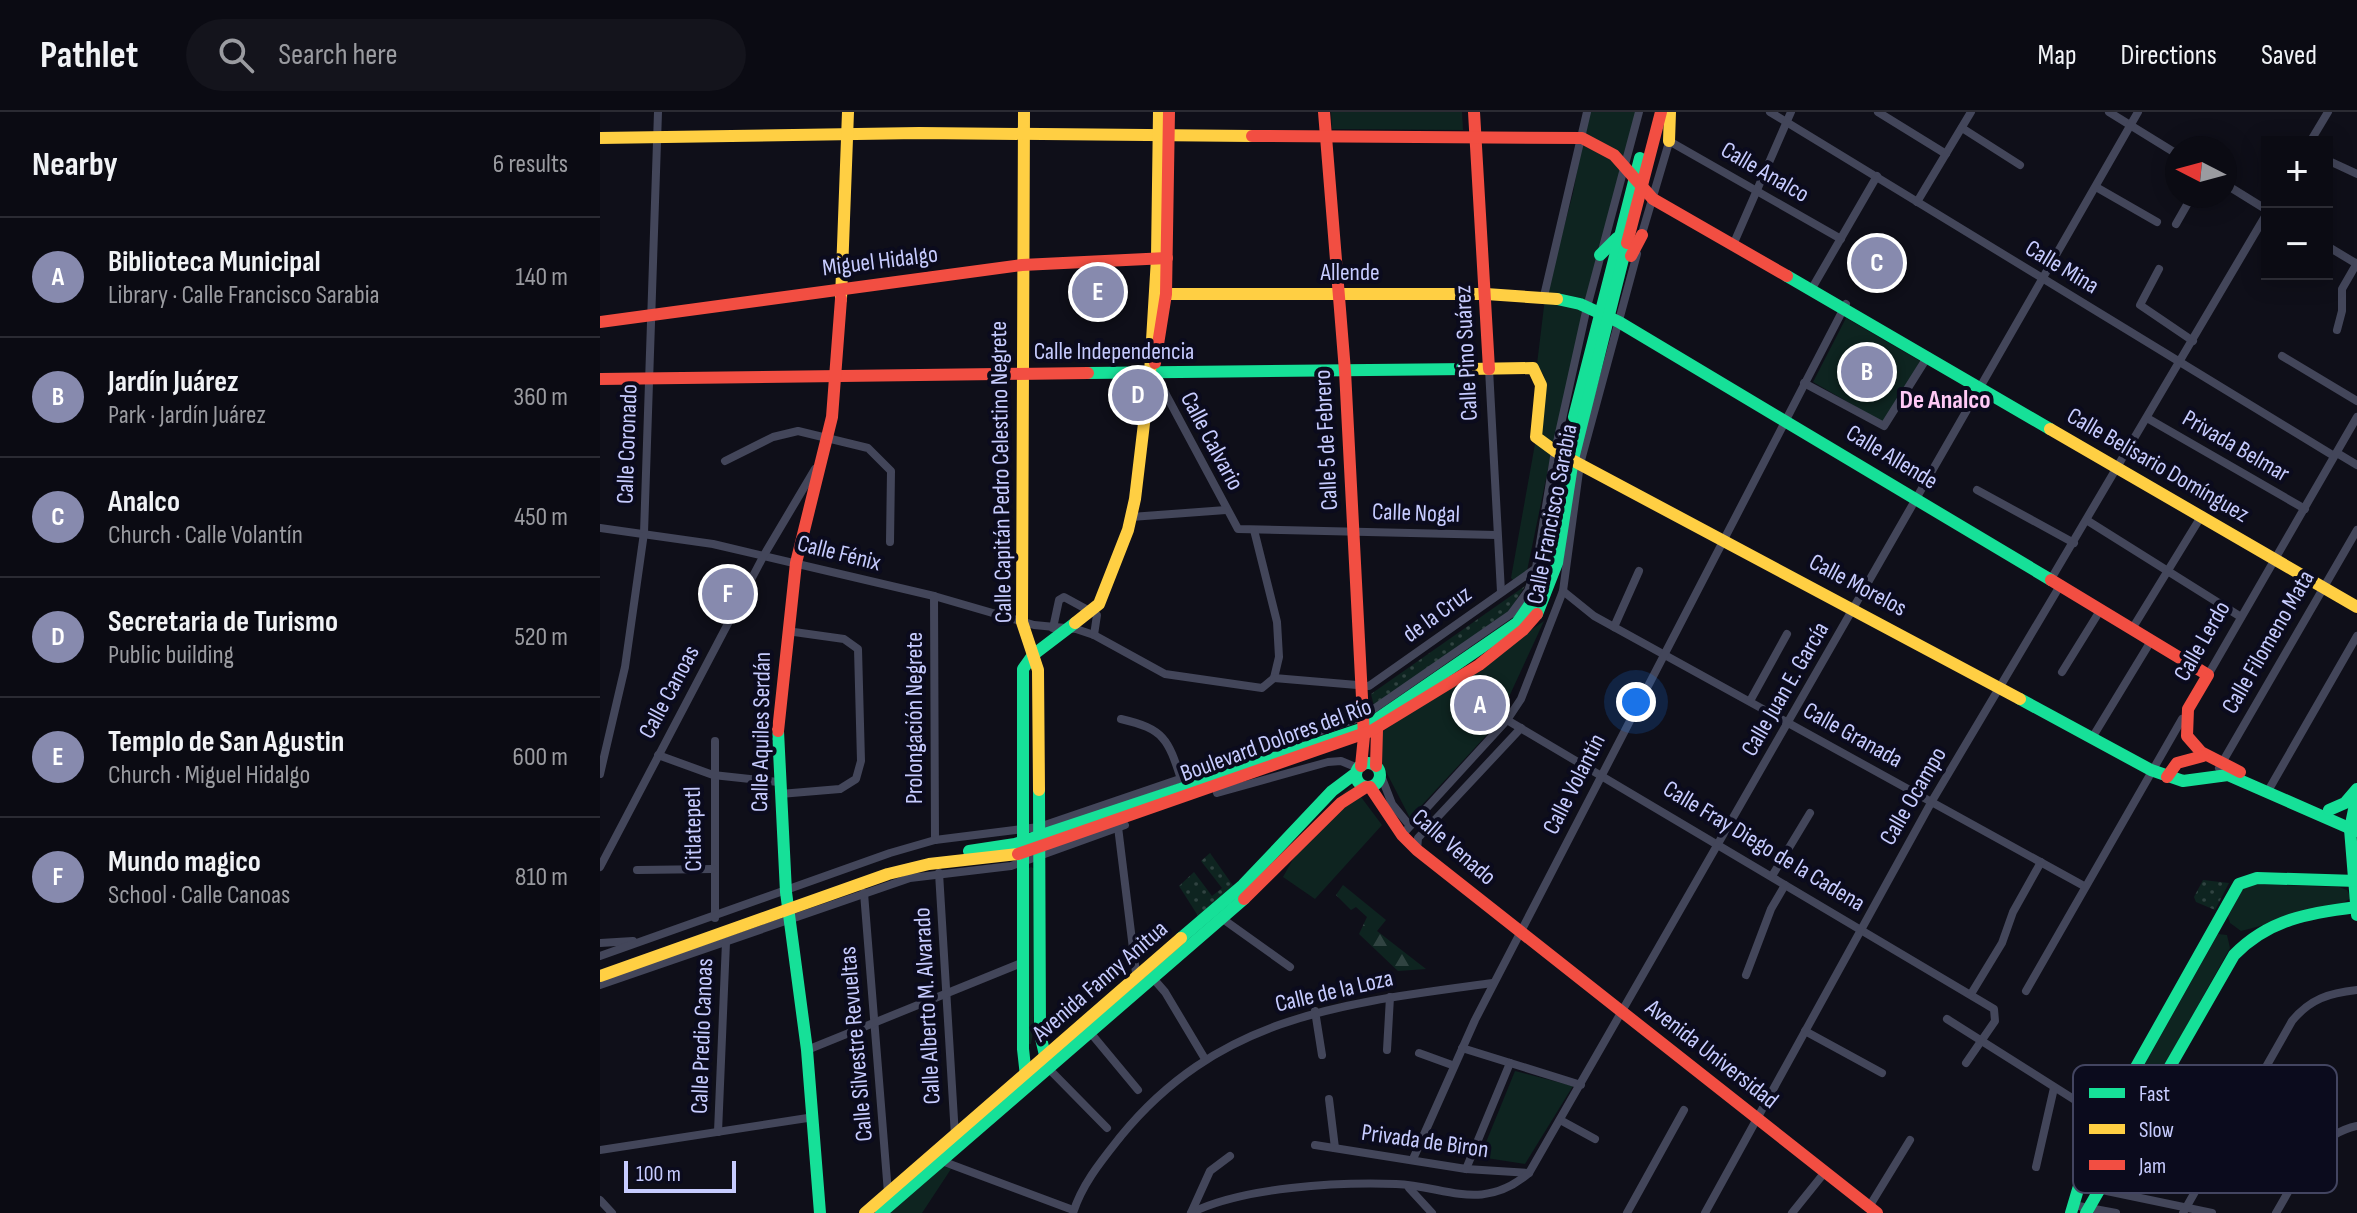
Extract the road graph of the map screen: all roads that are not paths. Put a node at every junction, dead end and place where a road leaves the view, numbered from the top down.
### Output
1 (658, 112) edge
2 (848, 112) edge
3 (1024, 112) edge
4 (1159, 112) edge
5 (1169, 112) edge
6 (1324, 112) edge
7 (1474, 112) edge
8 (1587, 112) edge
9 (1639, 112) edge
10 (1652, 112) edge
11 (1661, 112) edge
12 (1670, 112) edge
13 (1677, 112) edge
14 (1770, 112) edge
15 (1791, 112) edge
16 (1878, 112) edge
17 (1971, 112) edge
18 (2109, 112) edge
19 (2138, 112) edge
20 (2328, 112) edge
21 (1787, 123) junction
22 (2131, 125) junction
23 (1962, 128) junction
24 (1025, 133) junction
25 (847, 134) junction
26 (1165, 134) junction
27 (1326, 134) junction
28 (1476, 136) junction
29 (2314, 136) edge
30 (657, 137) junction
31 (600, 138) edge
32 (1582, 138) junction
33 (1669, 141) junction
34 (2165, 146) edge
35 (1946, 154) junction
36 (2333, 163) edge
37 (2020, 165) dead end
38 (2357, 174) edge
39 (1877, 176) junction
40 (1642, 180) junction
41 (2096, 187) junction
42 (1758, 190) junction
43 (2237, 192) edge
44 (1917, 202) junction
45 (2185, 208) edge
46 (2261, 208) edge
47 (2157, 222) dead end
48 (2261, 222) edge
49 (2176, 224) dead end
50 (1620, 235) junction
51 (1642, 235) junction
52 (1841, 239) junction
53 (1734, 242) junction
54 (2333, 250) edge
55 (1600, 255) junction
56 (1162, 258) junction
57 (2357, 264) edge
58 (1022, 265) junction
59 (2159, 269) dead end
60 (1619, 277) junction
61 (2043, 279) junction
62 (1812, 287) junction
63 (842, 288) junction
64 (1161, 294) junction
65 (1337, 294) junction
66 (1486, 294) junction
67 (1544, 296) junction
68 (1844, 307) junction
69 (651, 315) junction
70 (1603, 315) junction
71 (600, 322) edge
72 (2337, 330) dead end
73 (2193, 341) junction
74 (2282, 356) dead end
75 (1931, 358) junction
76 (2181, 363) junction
77 (1533, 368) joint
78 (1489, 369) junction
79 (1345, 371) junction
80 (1021, 373) junction
81 (1150, 373) junction
82 (836, 375) junction
83 (649, 378) junction
84 (600, 379) edge
85 (1804, 383) junction
86 (1981, 388) junction
87 (2357, 401) edge
88 (2357, 417) edge
89 (2147, 418) junction
90 (1785, 419) junction
91 (828, 440) junction
92 (1543, 443) joint
93 (824, 454) junction
94 (2336, 455) junction
95 (1568, 458) junction
96 (725, 461) dead end
97 (2357, 465) edge
98 (2119, 467) junction
99 (1977, 490) dead end
100 (1917, 498) junction
101 (2305, 509) junction
102 (1226, 510) junction
103 (2202, 515) junction
104 (1131, 517) junction
105 (2088, 521) junction
106 (600, 528) edge
107 (1238, 529) joint
108 (1254, 530) junction
109 (1353, 530) junction
110 (2357, 530) edge
111 (644, 533) junction
112 (1497, 535) junction
113 (1724, 538) junction
114 (890, 542) dead end
115 (2074, 543) junction
116 (764, 555) junction
117 (2276, 559) junction
118 (796, 563) junction
119 (1536, 568) junction
120 (1639, 571) dead end
121 (2167, 571) junction
122 (2056, 581) junction
123 (2323, 586) junction
124 (1563, 591) junction
125 (1501, 592) junction
126 (934, 596) junction
127 (2357, 607) edge
128 (1854, 608) junction
129 (2101, 609) junction
130 (1093, 612) junction
131 (2241, 617) junction
132 (1022, 622) junction
133 (1614, 627) junction
134 (1060, 628) junction
135 (2132, 629) junction
136 (786, 631) junction
137 (1787, 634) dead end
138 (1094, 635) junction
139 (2357, 636) edge
140 (2151, 641) junction
141 (1663, 654) junction
142 (1029, 659) junction
143 (2062, 672) dead end
144 (2208, 675) junction
145 (1274, 678) junction
146 (1359, 687) junction
147 (2001, 687) junction
148 (1750, 701) junction
149 (2185, 715) junction
150 (1121, 719) dead end
151 (1507, 720) junction
152 (1789, 722) junction
153 (1367, 728) junction
154 (1521, 728) junction
155 (2092, 738) junction
156 (715, 741) dead end
157 (1288, 743) junction
158 (1308, 746) junction
159 (658, 755) junction
160 (2203, 756) junction
161 (602, 758) edge
162 (1280, 765) junction
163 (1377, 766) junction
164 (1358, 769) junction
165 (2218, 769) junction
166 (1300, 770) junction
167 (2151, 770) junction
168 (600, 774) edge
169 (1602, 774) junction
170 (713, 775) junction
171 (2167, 777) junction
172 (1181, 779) junction
173 (1368, 787) junction
174 (778, 788) junction
175 (2269, 788) junction
176 (2357, 789) edge
177 (2357, 795) edge
178 (1932, 801) junction
179 (2329, 810) junction
180 (1810, 813) dead end
181 (2354, 826) edge
182 (1118, 827) junction
183 (1406, 830) junction
184 (935, 840) junction
185 (1040, 841) junction
186 (1720, 843) junction
187 (1025, 846) junction
188 (1417, 850) junction
189 (2041, 862) junction
190 (600, 867) edge
191 (713, 869) junction
192 (637, 870) dead end
193 (939, 873) junction
194 (888, 874) junction
195 (1772, 876) junction
196 (910, 878) junction
197 (2355, 881) edge
198 (1785, 885) junction
199 (2084, 886) junction
200 (864, 893) junction
201 (787, 905) junction
202 (2357, 908) edge
203 (1218, 915) junction
204 (2357, 915) edge
205 (715, 918) junction
206 (1862, 928) junction
207 (733, 929) junction
208 (1520, 930) junction
209 (755, 932) junction
210 (642, 940) junction
211 (726, 942) junction
212 (600, 943) edge
213 (600, 956) edge
214 (1024, 962) junction
215 (600, 966) edge
216 (1290, 967) dead end
217 (1150, 974) junction
218 (1746, 975) dead end
219 (600, 976) edge
220 (1493, 983) junction
221 (600, 985) edge
222 (1137, 985) junction
223 (2357, 990) edge
224 (2026, 991) dead end
225 (945, 994) junction
226 (1971, 994) junction
227 (1390, 997) junction
228 (1315, 1011) junction
229 (1624, 1013) junction
230 (1947, 1019) dead end
231 (873, 1022) junction
232 (1087, 1028) junction
233 (1805, 1031) junction
234 (1040, 1034) junction
235 (1983, 1042) junction
236 (1462, 1048) junction
237 (807, 1050) junction
238 (1024, 1050) junction
239 (1387, 1050) dead end
240 (1419, 1053) dead end
241 (1322, 1055) dead end
242 (1205, 1059) junction
243 (1044, 1063) junction
244 (1510, 1063) junction
245 (1966, 1063) dead end
246 (1452, 1065) junction
247 (2136, 1065) edge
248 (2169, 1065) edge
249 (2267, 1065) edge
250 (1882, 1073) dead end
251 (1026, 1081) junction
252 (1581, 1085) junction
253 (2054, 1088) junction
254 (1138, 1090) dead end
255 (1329, 1099) dead end
256 (2073, 1100) edge
257 (1684, 1110) dead end
258 (814, 1117) junction
259 (1758, 1118) junction
260 (1562, 1121) junction
261 (2357, 1126) edge
262 (1107, 1128) dead end
263 (718, 1132) junction
264 (2337, 1133) edge
265 (955, 1136) junction
266 (1595, 1139) dead end
267 (1910, 1140) dead end
268 (1315, 1145) dead end
269 (1335, 1148) junction
270 (600, 1150) edge
271 (1230, 1156) dead end
272 (936, 1159) junction
273 (1413, 1159) junction
274 (2036, 1167) dead end
275 (1466, 1169) junction
276 (1825, 1172) junction
277 (1529, 1173) junction
278 (1408, 1188) junction
279 (888, 1193) junction
280 (2112, 1193) edge
281 (2289, 1193) edge
282 (600, 1200) edge
283 (2072, 1209) edge
284 (1873, 1210) edge
285 (2088, 1210) edge
286 (2184, 1210) edge
287 (872, 1211) edge
288 (1073, 1212) edge
289 (612, 1213) edge
290 (820, 1213) edge
291 (1191, 1213) edge
292 (1432, 1213) edge
293 (1627, 1213) edge
294 (1705, 1213) edge
295 (1792, 1213) edge
296 (2116, 1213) edge
297 (2212, 1213) edge
298 (2276, 1213) edge

1 - 30 street, Calle Coronado
2 - 25 main road, Calle Aquiles Serdán
3 - 24 main road, Calle Capitán Pedro Celestino Negrete
4 - 26 main road
5 - 26 main road
6 - 27 main road, Calle 5 de Febrero
7 - 28 main road, Calle Pino Suárez
8 - 32 street
9 - 40 street
10 - 40 main road, Boulevard Dolores del Río
11 - 40 main road, Boulevard Dolores del Río
12 - 33 main road
13 - 33 street, Calle Francisco Sarabia
14 - 21 street, Calle Mina
15 - 21 street
16 - 35 street
17 - 23 street
18 - 22 street
19 - 22 street, Calle Juan E. García
20 - 29 street
21 - 39 street, Calle Mina
21 - 42 street
22 - 34 street
22 - 41 street, Calle Juan E. García
23 - 35 street
23 - 37 street
24 - 25 main road
24 - 26 main road
24 - 58 main road, Calle Capitán Pedro Celestino Negrete
25 - 30 main road
25 - 63 main road, Calle Aquiles Serdán
26 - 27 main road
26 - 56 main road
27 - 28 main road
27 - 65 main road, Calle 5 de Febrero
28 - 32 main road
28 - 66 main road, Calle Pino Suárez
30 - 31 main road
30 - 69 street, Calle Coronado
32 - 40 main road, Calle Belisario Domínguez
32 - 67 street
33 - 40 street, Calle Francisco Sarabia
33 - 42 street, Calle Analco
35 - 44 street
36 - 38 street
39 - 44 street, Calle Mina
39 - 52 street
40 - 50 main road, Boulevard Dolores del Río
40 - 51 street, Calle Francisco Sarabia
40 - 53 main road, Calle Belisario Domínguez
40 - 55 street
40 - 60 main road, Boulevard Dolores del Río
41 - 47 street
41 - 61 street, Calle Juan E. García
42 - 52 street, Calle Analco
42 - 53 street
43 - 46 street
44 - 61 street, Calle Mina
45 - 49 street
48 - 73 street, Calle Ocampo
50 - 55 main road
50 - 70 main road, Boulevard Dolores del Río
51 - 60 main road
51 - 70 street, Calle Francisco Sarabia
52 - 62 street
53 - 62 main road, Calle Belisario Domínguez
54 - 57 street
55 - 70 street
56 - 58 main road, Miguel Hidalgo
56 - 64 main road
57 - 72 street
58 - 63 main road, Miguel Hidalgo
58 - 80 main road, Calle Capitán Pedro Celestino Negrete
59 - 73 street
60 - 70 main road, Boulevard Dolores del Río
61 - 76 street, Calle Mina
61 - 86 street, Calle Juan E. García
62 - 68 main road, Calle Belisario Domínguez
63 - 69 main road, Miguel Hidalgo
63 - 82 main road, Calle Aquiles Serdán
64 - 65 main road, Allende
64 - 81 main road
65 - 66 main road, Allende
65 - 79 main road, Calle 5 de Febrero
66 - 67 main road, Allende
66 - 78 main road, Calle Pino Suárez
67 - 70 main road, Calle Allende
68 - 75 main road, Calle Belisario Domínguez
68 - 85 street, Calle Volantín
69 - 71 main road, Miguel Hidalgo
69 - 83 street, Calle Coronado
70 - 90 main road, Calle Allende
70 - 95 main road, Boulevard Dolores del Río
70 - 95 street, Calle Francisco Sarabia
73 - 76 street, Calle Ocampo
74 - 87 street
75 - 85 street
75 - 86 main road, Calle Belisario Domínguez
76 - 89 street, Calle Ocampo
76 - 94 street, Calle Mina
77 - 78 main road, Calle Independencia
77 - 92 main road, Calle Francisco Sarabia
78 - 79 main road, Calle Independencia
78 - 112 street, Calle Pino Suárez
79 - 81 main road, Calle Independencia
79 - 109 main road, Calle 5 de Febrero
80 - 81 main road, Calle Independencia
80 - 82 main road, Calle Independencia
80 - 132 main road, Calle Capitán Pedro Celestino Negrete
81 - 102 street, Calle Calvario
81 - 104 main road
82 - 83 main road, Calle Independencia
82 - 91 main road, Calle Aquiles Serdán
83 - 84 main road, Calle Independencia
83 - 111 street, Calle Coronado
85 - 90 street, Calle Volantín
86 - 98 main road, Calle Belisario Domínguez
86 - 100 street, Calle Juan E. García
88 - 94 street, Calle Lerdo
89 - 98 street, Calle Ocampo
89 - 101 street, Privada Belmar
90 - 100 main road, Calle Allende
90 - 113 street, Calle Volantín
91 - 93 main road, Calle Aquiles Serdán
91 - 96 street
91 - 114 street
92 - 95 main road, Calle Morelos
93 - 116 street, Calle Canoas
93 - 118 main road, Calle Aquiles Serdán
94 - 97 street, Calle Mina
94 - 101 street, Calle Lerdo
95 - 113 main road, Calle Morelos
95 - 119 street
95 - 124 street, Calle Francisco Sarabia
95 - 153 main road, Boulevard Dolores del Río
98 - 103 main road, Calle Belisario Domínguez
98 - 105 street, Calle Ocampo
99 - 115 street
100 - 122 main road, Calle Allende
100 - 128 street, Calle Juan E. García
101 - 117 street, Calle Lerdo
102 - 104 street
102 - 107 street, Calle Calvario
103 - 117 main road, Calle Belisario Domínguez
103 - 121 street
104 - 130 main road
105 - 115 street, Calle Ocampo
105 - 121 street
106 - 111 street, Calle Fénix
107 - 108 street, Calle Nogal
108 - 109 street, Calle Nogal
108 - 145 street
109 - 112 street, Calle Nogal
109 - 146 main road, Calle 5 de Febrero
110 - 123 street, Calle Filomeno Mata
111 - 116 street, Calle Fénix
111 - 161 street, Calle Coronado
112 - 125 street, Calle Pino Suárez
113 - 128 main road, Calle Morelos
113 - 141 street, Calle Volantín
115 - 122 street, Calle Ocampo
116 - 118 street, Calle Fénix
116 - 159 street, Calle Canoas
117 - 123 main road, Calle Belisario Domínguez
117 - 131 street, Calle Lerdo
118 - 126 street, Calle Fénix
118 - 136 main road, Calle Aquiles Serdán
119 - 125 street, de la Cruz
119 - 153 street
120 - 133 street
121 - 131 street
121 - 135 street
122 - 129 main road, Calle Allende
122 - 147 street, Calle Ocampo
123 - 127 main road, Calle Belisario Domínguez
123 - 165 street, Calle Filomeno Mata
124 - 133 street, Calle Granada
124 - 151 street, Calle Francisco Sarabia
125 - 146 street, de la Cruz
126 - 132 street, Calle Fénix
126 - 184 street, Prolongación Negrete
128 - 147 main road, Calle Morelos
128 - 152 street, Calle Juan E. García
129 - 135 main road, Calle Allende
129 - 143 street
130 - 134 main road
130 - 134 street
130 - 138 street
131 - 144 street, Calle Lerdo
132 - 134 street, Calle Fénix
132 - 142 main road, Calle Capitán Pedro Celestino Negrete
133 - 141 street, Calle Granada
134 - 138 street, Calle Fénix
134 - 142 main road
135 - 140 main road, Calle Allende
136 - 174 main road, Calle Aquiles Serdán
136 - 174 street
137 - 148 street
138 - 145 street, Calle Fénix
139 - 175 street
140 - 144 main road, Calle Allende
140 - 155 street
141 - 148 street, Calle Granada
141 - 169 street, Calle Volantín
142 - 185 main road, Calle Capitán Pedro Celestino Negrete
142 - 187 main road, Calle Capitán Pedro Celestino Negrete
144 - 149 main road, Calle Lerdo
145 - 146 street, Calle Fénix
146 - 153 main road, Calle 5 de Febrero
147 - 155 main road, Calle Morelos
147 - 178 street, Calle Ocampo
148 - 152 street, Calle Granada
149 - 160 main road
149 - 167 street, Calle Lerdo
150 - 172 street
151 - 154 street, Calle Fray Diego de la Cadena
151 - 183 street, Calle Francisco Sarabia
152 - 178 street, Calle Granada
152 - 186 street, Calle Juan E. García
153 - 157 street
153 - 158 main road, Boulevard Dolores del Río
153 - 162 main road, Boulevard Dolores del Río
153 - 163 main road
153 - 164 main road, Calle 5 de Febrero
154 - 169 street, Calle Fray Diego de la Cadena
154 - 188 street
155 - 167 main road, Calle Morelos
156 - 170 street, Citlatepetl
157 - 158 main road
157 - 172 street
158 - 185 main road, Boulevard Dolores del Río
159 - 170 street
159 - 190 street, Calle Canoas
160 - 165 main road
160 - 171 main road
161 - 168 street, Calle Coronado
162 - 166 main road
162 - 185 main road, Boulevard Dolores del Río
163 - 164 main road
163 - 173 main road, Avenida Fanny Anitua
163 - 183 street
164 - 166 street
164 - 173 main road, Calle Venado
164 - 203 main road, Avenida Fanny Anitua
165 - 171 main road
165 - 175 main road
166 - 182 street
167 - 171 main road, Calle Morelos
167 - 199 street, Calle Lerdo
169 - 186 street, Calle Fray Diego de la Cadena
169 - 208 street, Calle Volantín
170 - 174 street
170 - 191 street, Citlatepetl
172 - 185 street
173 - 183 main road, Calle Venado
173 - 203 main road, Avenida Fanny Anitua
174 - 201 main road, Calle Aquiles Serdán
175 - 179 main road
175 - 181 main road
176 - 179 main road
177 - 181 main road
178 - 189 street, Calle Granada
178 - 206 street, Calle Ocampo
179 - 181 main road
180 - 195 street
181 - 197 main road
182 - 185 street
182 - 222 street
183 - 188 main road, Calle Venado
184 - 187 street
184 - 201 street
185 - 187 main road, Boulevard Dolores del Río
185 - 187 street
185 - 234 main road, Calle Capitán Pedro Celestino Negrete
186 - 195 street, Calle Fray Diego de la Cadena
186 - 229 street, Calle Juan E. García
187 - 193 street
187 - 194 main road, Boulevard Dolores del Río
187 - 201 main road, Boulevard Dolores del Río
187 - 214 main road, Calle Capitán Pedro Celestino Negrete
188 - 208 main road, Calle Venado
189 - 199 street, Calle Granada
189 - 226 street
191 - 192 street
191 - 205 street, Citlatepetl
193 - 196 street
193 - 225 street, Calle Alberto M. Alvarado
194 - 196 main road
194 - 201 main road, Boulevard Dolores del Río
195 - 198 street, Calle Fray Diego de la Cadena
196 - 200 street
197 - 202 main road
197 - 247 main road
198 - 206 street, Calle Fray Diego de la Cadena
198 - 218 street
199 - 224 street, Calle Lerdo
200 - 201 street
200 - 231 street, Calle Silvestre Revueltas
201 - 205 street
201 - 207 main road, Boulevard Dolores del Río
201 - 209 street
201 - 215 main road, Boulevard Dolores del Río
201 - 237 main road, Calle Aquiles Serdán
202 - 204 main road
202 - 248 main road
203 - 216 street
203 - 217 main road, Avenida Fanny Anitua
205 - 210 street
206 - 226 street, Calle Fray Diego de la Cadena
206 - 233 street, Calle Ocampo
207 - 209 main road
207 - 219 main road, Boulevard Dolores del Río
208 - 220 street, Calle Volantín
208 - 229 main road, Avenida Universidad
209 - 211 street
210 - 212 street
210 - 213 street
211 - 221 street
211 - 263 street, Calle Predio Canoas
214 - 225 street
214 - 238 main road, Calle Capitán Pedro Celestino Negrete
217 - 222 main road, Avenida Fanny Anitua
217 - 242 street
220 - 227 street, Calle de la Loza
220 - 236 street, Calle Volantín
222 - 232 main road, Avenida Fanny Anitua
223 - 249 street
225 - 231 street
225 - 265 street, Calle Alberto M. Alvarado
226 - 235 street, Calle Fray Diego de la Cadena
227 - 228 street, Calle de la Loza
227 - 239 street
228 - 241 street
228 - 242 street, Calle de la Loza
229 - 252 street, Calle Juan E. García
229 - 259 main road, Avenida Universidad
230 - 235 street
231 - 237 street
231 - 279 street, Calle Silvestre Revueltas
232 - 243 main road, Avenida Fanny Anitua
232 - 254 street
233 - 250 street
233 - 259 street, Calle Ocampo
234 - 238 main road
234 - 243 main road, Calle Capitán Pedro Celestino Negrete
235 - 245 street
235 - 253 street
236 - 244 street
236 - 246 street, Calle Volantín
237 - 258 main road, Calle Aquiles Serdán
238 - 243 main road
238 - 251 main road, Calle Capitán Pedro Celestino Negrete
240 - 246 street
242 - 288 street, Calle de la Loza
243 - 251 main road, Avenida Fanny Anitua
243 - 262 street
244 - 252 street
244 - 275 street
246 - 273 street, Calle Volantín
251 - 265 main road, Avenida Fanny Anitua
251 - 272 main road, Avenida Fanny Anitua
252 - 260 street, Calle Juan E. García
253 - 256 street
253 - 274 street
255 - 269 street
257 - 293 street
258 - 263 street
258 - 290 main road, Calle Aquiles Serdán
259 - 276 main road, Avenida Universidad
259 - 294 street, Calle Ocampo
260 - 266 street
260 - 277 street, Calle Juan E. García
261 - 264 street
263 - 270 street
265 - 272 main road, Avenida Fanny Anitua
267 - 284 street
268 - 269 street, Privada de Biron
269 - 273 street, Privada de Biron
271 - 291 street
272 - 279 main road, Avenida Fanny Anitua
272 - 287 main road, Avenida Fanny Anitua
272 - 288 street
273 - 275 street, Privada de Biron
275 - 277 street, Privada de Biron
276 - 284 main road, Avenida Universidad
276 - 295 street
277 - 278 street, Calle Juan E. García
278 - 291 street, Calle Juan E. García
278 - 292 street
279 - 287 main road, Avenida Fanny Anitua
280 - 286 street
281 - 298 street
282 - 289 street
283 - 285 street
285 - 296 street
286 - 297 street

